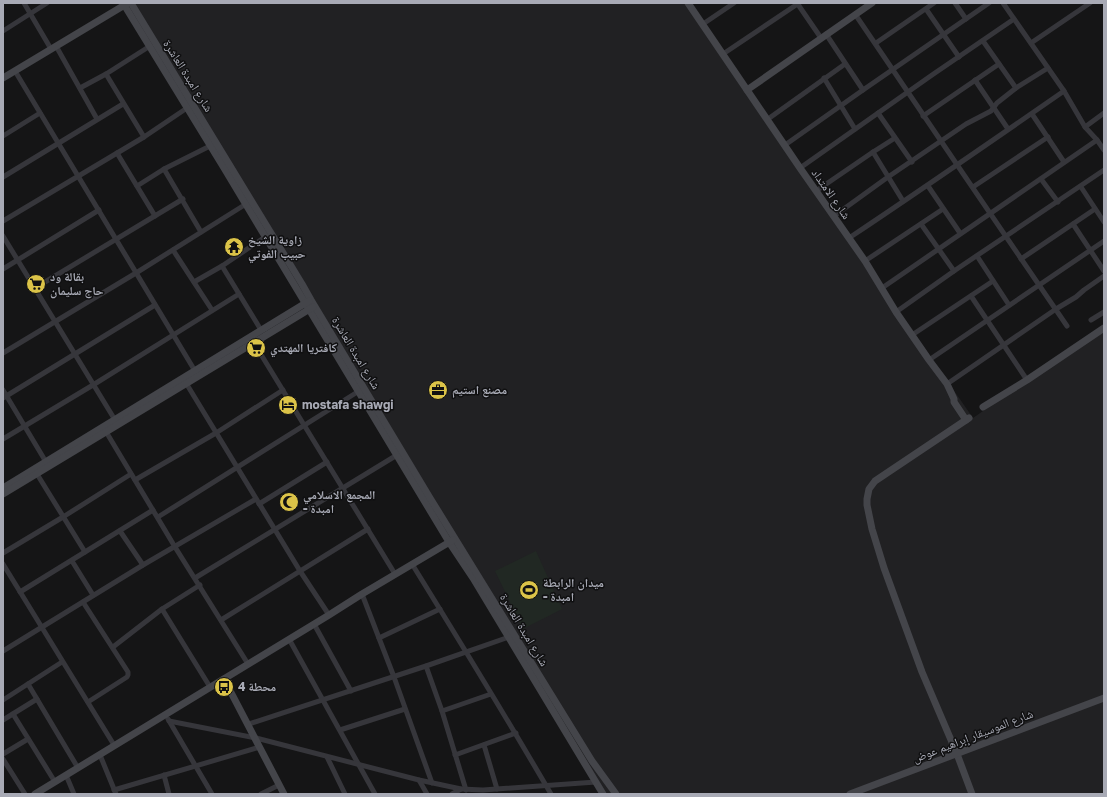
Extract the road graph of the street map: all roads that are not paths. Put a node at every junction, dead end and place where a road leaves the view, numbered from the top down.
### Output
1 (24, 3) edge
2 (47, 3) edge
3 (688, 3) edge
4 (734, 3) edge
5 (798, 3) edge
6 (872, 3) edge
7 (934, 3) edge
8 (955, 3) edge
9 (989, 3) edge
10 (1003, 3) edge
11 (1090, 3) edge
12 (127, 4) edge
13 (926, 9) junction
14 (30, 14) junction
15 (856, 14) junction
16 (966, 18) junction
17 (1014, 20) junction
18 (703, 24) junction
19 (3, 31) edge
20 (944, 34) junction
21 (823, 36) junction
22 (983, 41) junction
23 (876, 43) junction
24 (1031, 43) junction
25 (150, 46) junction
26 (53, 47) junction
27 (723, 54) junction
28 (959, 57) junction
29 (845, 64) junction
30 (999, 64) junction
31 (1048, 68) junction
32 (893, 69) junction
33 (15, 71) junction
34 (106, 74) junction
35 (3, 78) edge
36 (824, 78) junction
37 (975, 80) junction
38 (80, 88) junction
39 (1016, 88) junction
40 (747, 90) junction
41 (863, 90) junction
42 (1064, 91) junction
43 (908, 93) junction
44 (123, 104) junction
45 (841, 105) junction
46 (187, 108) junction
47 (993, 108) junction
48 (40, 113) junction
49 (878, 113) junction
50 (1104, 113) edge
51 (1032, 114) junction
52 (923, 116) junction
53 (97, 119) junction
54 (768, 119) junction
55 (1085, 127) junction
56 (855, 129) junction
57 (1008, 129) junction
58 (3, 136) edge
59 (144, 137) junction
60 (1048, 137) junction
61 (895, 138) junction
62 (1097, 140) junction
63 (941, 142) junction
64 (58, 143) junction
65 (785, 145) junction
66 (210, 146) junction
67 (1104, 150) edge
68 (873, 152) junction
69 (117, 153) junction
70 (912, 162) junction
71 (1064, 162) junction
72 (957, 164) junction
73 (800, 168) junction
74 (164, 169) junction
75 (1104, 170) edge
76 (78, 176) junction
77 (3, 177) edge
78 (888, 177) junction
79 (1041, 179) junction
80 (137, 186) junction
81 (928, 186) junction
82 (1080, 186) junction
83 (973, 187) junction
84 (816, 191) junction
85 (183, 200) junction
86 (903, 201) junction
87 (1058, 202) junction
88 (246, 204) junction
89 (943, 209) junction
90 (1095, 209) junction
91 (99, 210) junction
92 (990, 214) junction
93 (155, 216) junction
94 (834, 216) junction
95 (3, 221) edge
96 (1104, 222) edge
97 (921, 224) junction
98 (1073, 224) junction
99 (201, 232) junction
100 (960, 233) junction
101 (3, 236) edge
102 (1006, 236) junction
103 (265, 237) junction
104 (848, 238) junction
105 (117, 239) junction
106 (1104, 241) edge
107 (938, 249) junction
108 (173, 250) junction
109 (1090, 250) junction
110 (977, 256) junction
111 (1021, 259) junction
112 (18, 260) junction
113 (865, 262) junction
114 (222, 266) junction
115 (3, 269) edge
116 (954, 271) junction
117 (1104, 271) edge
118 (136, 273) junction
119 (1104, 276) edge
120 (993, 281) junction
121 (194, 282) junction
122 (1039, 285) junction
123 (35, 288) junction
124 (882, 288) junction
125 (239, 294) junction
126 (971, 296) junction
127 (155, 305) junction
128 (310, 305) junction
129 (1009, 305) junction
130 (1056, 309) junction
131 (212, 310) junction
132 (896, 312) junction
133 (1104, 312) edge
134 (987, 320) junction
135 (1091, 320) dead end
136 (55, 321) junction
137 (1067, 326) dead end
138 (1104, 328) edge
139 (261, 330) junction
140 (173, 335) junction
141 (912, 335) junction
142 (254, 343) junction
143 (1004, 345) junction
144 (3, 353) edge
145 (75, 354) junction
146 (929, 360) junction
147 (195, 371) junction
148 (1027, 380) junction
149 (186, 383) junction
150 (947, 384) junction
151 (93, 385) junction
152 (3, 390) edge
153 (283, 390) junction
154 (359, 391) junction
155 (165, 392) junction
156 (5, 397) edge
157 (983, 407) dead end
158 (115, 420) junction
159 (25, 426) junction
160 (305, 426) junction
161 (105, 429) junction
162 (216, 433) junction
163 (3, 439) edge
164 (397, 455) junction
165 (46, 462) junction
166 (327, 462) junction
167 (236, 468) junction
168 (37, 474) junction
169 (131, 474) junction
170 (135, 480) junction
171 (3, 488) edge
172 (343, 488) junction
173 (3, 494) edge
174 (257, 501) junction
175 (153, 510) junction
176 (63, 517) junction
177 (158, 517) junction
178 (120, 530) junction
179 (275, 530) junction
180 (368, 530) junction
181 (452, 540) junction
182 (175, 547) junction
183 (85, 552) junction
184 (3, 553) edge
185 (72, 561) junction
186 (3, 564) edge
187 (412, 564) junction
188 (143, 566) junction
189 (300, 571) junction
190 (395, 574) junction
191 (195, 578) junction
192 (200, 585) junction
193 (20, 592) junction
194 (362, 594) junction
195 (93, 595) junction
196 (83, 602) junction
197 (162, 609) junction
198 (440, 610) junction
199 (329, 616) junction
200 (221, 620) junction
201 (314, 624) junction
202 (42, 628) junction
203 (509, 637) junction
204 (379, 638) junction
205 (289, 640) junction
206 (113, 647) junction
207 (4, 649) edge
208 (466, 653) junction
209 (62, 662) junction
210 (248, 664) junction
211 (426, 666) junction
212 (394, 677) junction
213 (224, 679) junction
214 (28, 684) junction
215 (210, 687) junction
216 (351, 690) junction
217 (491, 694) junction
218 (1104, 698) edge
219 (37, 699) junction
220 (323, 699) junction
221 (3, 700) edge
222 (88, 702) junction
223 (405, 709) junction
224 (442, 711) junction
225 (13, 714) junction
226 (167, 718) junction
227 (3, 720) edge
228 (249, 724) junction
229 (340, 730) junction
230 (516, 733) junction
231 (256, 738) junction
232 (28, 739) junction
233 (114, 745) junction
234 (484, 745) junction
235 (260, 747) junction
236 (3, 754) edge
237 (957, 754) junction
238 (100, 755) junction
239 (455, 755) junction
240 (327, 757) junction
241 (3, 759) edge
242 (359, 764) junction
243 (195, 766) junction
244 (78, 768) junction
245 (66, 775) junction
246 (164, 775) junction
247 (419, 780) junction
248 (55, 782) junction
249 (596, 782) junction
250 (432, 783) junction
251 (279, 785) junction
252 (546, 786) junction
253 (464, 789) junction
254 (497, 790) junction
255 (115, 792) edge
256 (24, 794) edge
257 (36, 794) edge
258 (74, 794) edge
259 (170, 794) edge
260 (212, 794) edge
261 (261, 794) edge
262 (284, 794) edge
263 (345, 794) edge
264 (375, 794) edge
265 (427, 794) edge
266 (452, 794) edge
267 (551, 794) edge
268 (603, 794) edge
269 (616, 794) edge
270 (850, 794) edge
271 (972, 794) edge

1 - 14 street
2 - 14 street
3 - 18 main road, شارع الامتداد
4 - 18 street
5 - 21 street
5 - 27 street
6 - 15 main road
7 - 13 street
8 - 16 street
9 - 16 street
10 - 17 street
11 - 24 street
12 - 25 main road, شارع امبدة العاشرة
12 - 26 main road
12 - 128 main road, شارع امبدة العاشرة
13 - 20 street
13 - 23 street
14 - 19 street
14 - 26 street
15 - 21 main road
15 - 23 street
16 - 20 street
17 - 22 street
17 - 24 street
18 - 27 main road, شارع الامتداد
20 - 28 street
20 - 32 street
21 - 29 street
21 - 40 main road
22 - 28 street
22 - 30 street
23 - 32 street
24 - 31 street
25 - 34 street
25 - 46 main road, شارع امبدة العاشرة
26 - 33 main road
26 - 38 street
27 - 40 main road, شارع الامتداد
28 - 43 street
29 - 36 street
29 - 41 street
30 - 37 street
30 - 39 street
31 - 39 street
31 - 42 street
32 - 41 street
32 - 43 street
33 - 35 main road
33 - 48 street
34 - 38 street
34 - 44 street
36 - 45 street
36 - 54 street
37 - 47 street
37 - 52 street
38 - 53 street
39 - 47 street
40 - 54 main road, شارع الامتداد
41 - 45 street
42 - 51 street
42 - 55 street
43 - 49 street
43 - 52 street
44 - 53 street
44 - 59 street
45 - 56 street
45 - 65 street
46 - 59 street
46 - 66 main road, شارع امبدة العاشرة
47 - 57 street
47 - 63 street
48 - 58 street
48 - 64 street
49 - 56 street
49 - 61 street
50 - 55 street
51 - 57 street
51 - 60 street
52 - 63 street
53 - 64 street
54 - 65 main road, شارع الامتداد
55 - 62 street
56 - 73 street
57 - 72 street
59 - 69 street
60 - 71 street
60 - 83 street
61 - 68 street
61 - 70 street
62 - 67 street
62 - 71 street
63 - 70 street
63 - 72 street
64 - 76 street
64 - 77 street
65 - 73 main road, شارع الامتداد
66 - 74 street
66 - 88 main road, شارع امبدة العاشرة
68 - 78 street
68 - 84 street
69 - 76 street
69 - 80 street
70 - 78 street
71 - 79 street
72 - 81 street
72 - 83 street
73 - 84 main road, شارع الامتداد
74 - 80 street
74 - 85 street
75 - 82 street
76 - 91 street
76 - 95 street
78 - 86 street
78 - 94 street
79 - 87 street
79 - 92 street
80 - 93 street
81 - 86 street
81 - 89 street
82 - 87 street
82 - 90 street
83 - 92 street
84 - 94 main road, شارع الامتداد
85 - 93 street
85 - 99 street
86 - 104 street
87 - 102 street
88 - 99 street
88 - 103 main road, شارع امبدة العاشرة
89 - 97 street
89 - 100 street
90 - 96 street
90 - 98 street
91 - 105 street
91 - 112 street
92 - 100 street
92 - 102 street
93 - 105 street
94 - 104 main road, شارع الامتداد
97 - 107 street
97 - 113 street
98 - 109 street
98 - 111 street
99 - 108 street
100 - 107 street
101 - 112 street
102 - 110 street
102 - 111 street
103 - 114 street
103 - 128 main road, شارع امبدة العاشرة
104 - 113 main road, شارع الامتداد
105 - 118 street
105 - 123 street
106 - 109 street
107 - 116 street
107 - 124 street
108 - 118 street
108 - 121 street
109 - 117 street
109 - 122 street
110 - 116 street
110 - 120 street
111 - 122 street
112 - 115 street
112 - 123 street
113 - 124 main road, شارع الامتداد
114 - 121 street
114 - 125 street
116 - 132 street
118 - 127 street
118 - 136 street
119 - 130 street
120 - 126 street
120 - 129 street
121 - 131 street
122 - 129 street
122 - 130 street
123 - 136 street
124 - 132 main road, شارع الامتداد
125 - 131 street
125 - 139 street
126 - 134 street
126 - 141 street
127 - 140 street
127 - 145 street
128 - 139 main road
128 - 142 main road
128 - 154 main road, شارع امبدة العاشرة
128 - 181 main road, شارع امبدة العاشرة
129 - 134 street
130 - 137 street
130 - 143 street
131 - 140 street
132 - 141 main road, شارع الامتداد
133 - 135 street
134 - 143 street
134 - 146 street
136 - 144 street
136 - 145 street
138 - 148 main road
139 - 147 main road
140 - 147 street
140 - 151 street
141 - 146 main road, شارع الامتداد
142 - 149 main road
142 - 153 street
143 - 148 street
143 - 150 street
145 - 151 street
145 - 156 street
146 - 150 main road, شارع الامتداد
147 - 155 main road
148 - 157 main road
149 - 155 main road
149 - 162 street
150 - 237 main road, شارع الامتداد
151 - 158 street
151 - 159 street
152 - 156 street
153 - 160 street
153 - 162 street
154 - 160 street
154 - 164 main road, شارع امبدة العاشرة
155 - 158 main road
155 - 161 main road
156 - 159 street
158 - 161 main road
159 - 163 street
159 - 165 street
160 - 166 street
160 - 167 street
161 - 165 main road
161 - 168 main road
161 - 169 street
162 - 167 street
162 - 170 street
164 - 172 street
164 - 181 main road, شارع امبدة العاشرة
165 - 171 main road
166 - 172 street
166 - 174 street
167 - 174 street
167 - 177 street
168 - 173 main road
168 - 176 street
169 - 170 street
169 - 176 street
170 - 175 street
172 - 179 street
172 - 180 street
174 - 179 street
174 - 182 street
175 - 177 street
175 - 178 street
176 - 183 street
176 - 184 street
177 - 182 street
178 - 183 street
178 - 188 street
179 - 189 street
179 - 191 street
180 - 189 street
180 - 190 street
181 - 187 main road
181 - 203 main road, شارع امبدة العاشرة
181 - 269 main road, شارع امبدة العاشرة
182 - 188 street
182 - 191 street
183 - 185 street
185 - 193 street
185 - 195 street
186 - 193 street
187 - 190 main road
187 - 198 street
188 - 195 street
189 - 199 street
189 - 200 street
190 - 194 main road
191 - 192 street
192 - 197 street
192 - 200 street
193 - 202 street
194 - 199 main road
194 - 204 street
195 - 196 street
196 - 202 street
196 - 206 street
197 - 206 street
197 - 215 street
198 - 204 street
198 - 208 street
199 - 201 main road
200 - 210 street
201 - 205 main road
201 - 216 street
202 - 207 street
202 - 209 street
203 - 208 street
203 - 249 main road, شارع امبدة العاشرة
204 - 212 street
205 - 210 main road
205 - 220 street
206 - 222 street
208 - 211 street
208 - 217 street
209 - 214 street
209 - 222 street
210 - 213 main road
211 - 212 street
211 - 224 street
212 - 216 street
212 - 223 street
213 - 215 main road
213 - 228 main road
214 - 219 street
214 - 221 street
215 - 226 main road
216 - 220 street
217 - 224 street
217 - 230 street
218 - 237 main road, شارع الموسيقار إبراهيم عوض
219 - 225 street
219 - 244 street
220 - 228 street
220 - 229 street
222 - 233 street
223 - 229 street
223 - 250 street
224 - 239 street
225 - 227 street
225 - 232 street
226 - 231 street
226 - 233 main road
226 - 243 street
228 - 231 main road
229 - 242 street
230 - 234 street
230 - 252 street
231 - 235 main road
231 - 240 street
232 - 236 street
232 - 248 street
233 - 238 main road
234 - 239 street
234 - 254 street
235 - 243 street
235 - 251 main road
237 - 270 main road, شارع الموسيقار إبراهيم عوض
237 - 271 main road
238 - 244 main road
238 - 255 street
239 - 253 street
240 - 242 street
240 - 263 street
241 - 256 street
242 - 247 street
242 - 264 street
243 - 246 street
243 - 260 street
244 - 245 main road
245 - 248 main road
245 - 258 street
246 - 255 street
246 - 259 street
247 - 250 street
247 - 265 street
248 - 257 main road
249 - 252 street
249 - 268 main road, شارع امبدة العاشرة
250 - 253 street
251 - 261 street
251 - 262 main road
252 - 254 street
252 - 267 street
253 - 254 street
253 - 266 street

